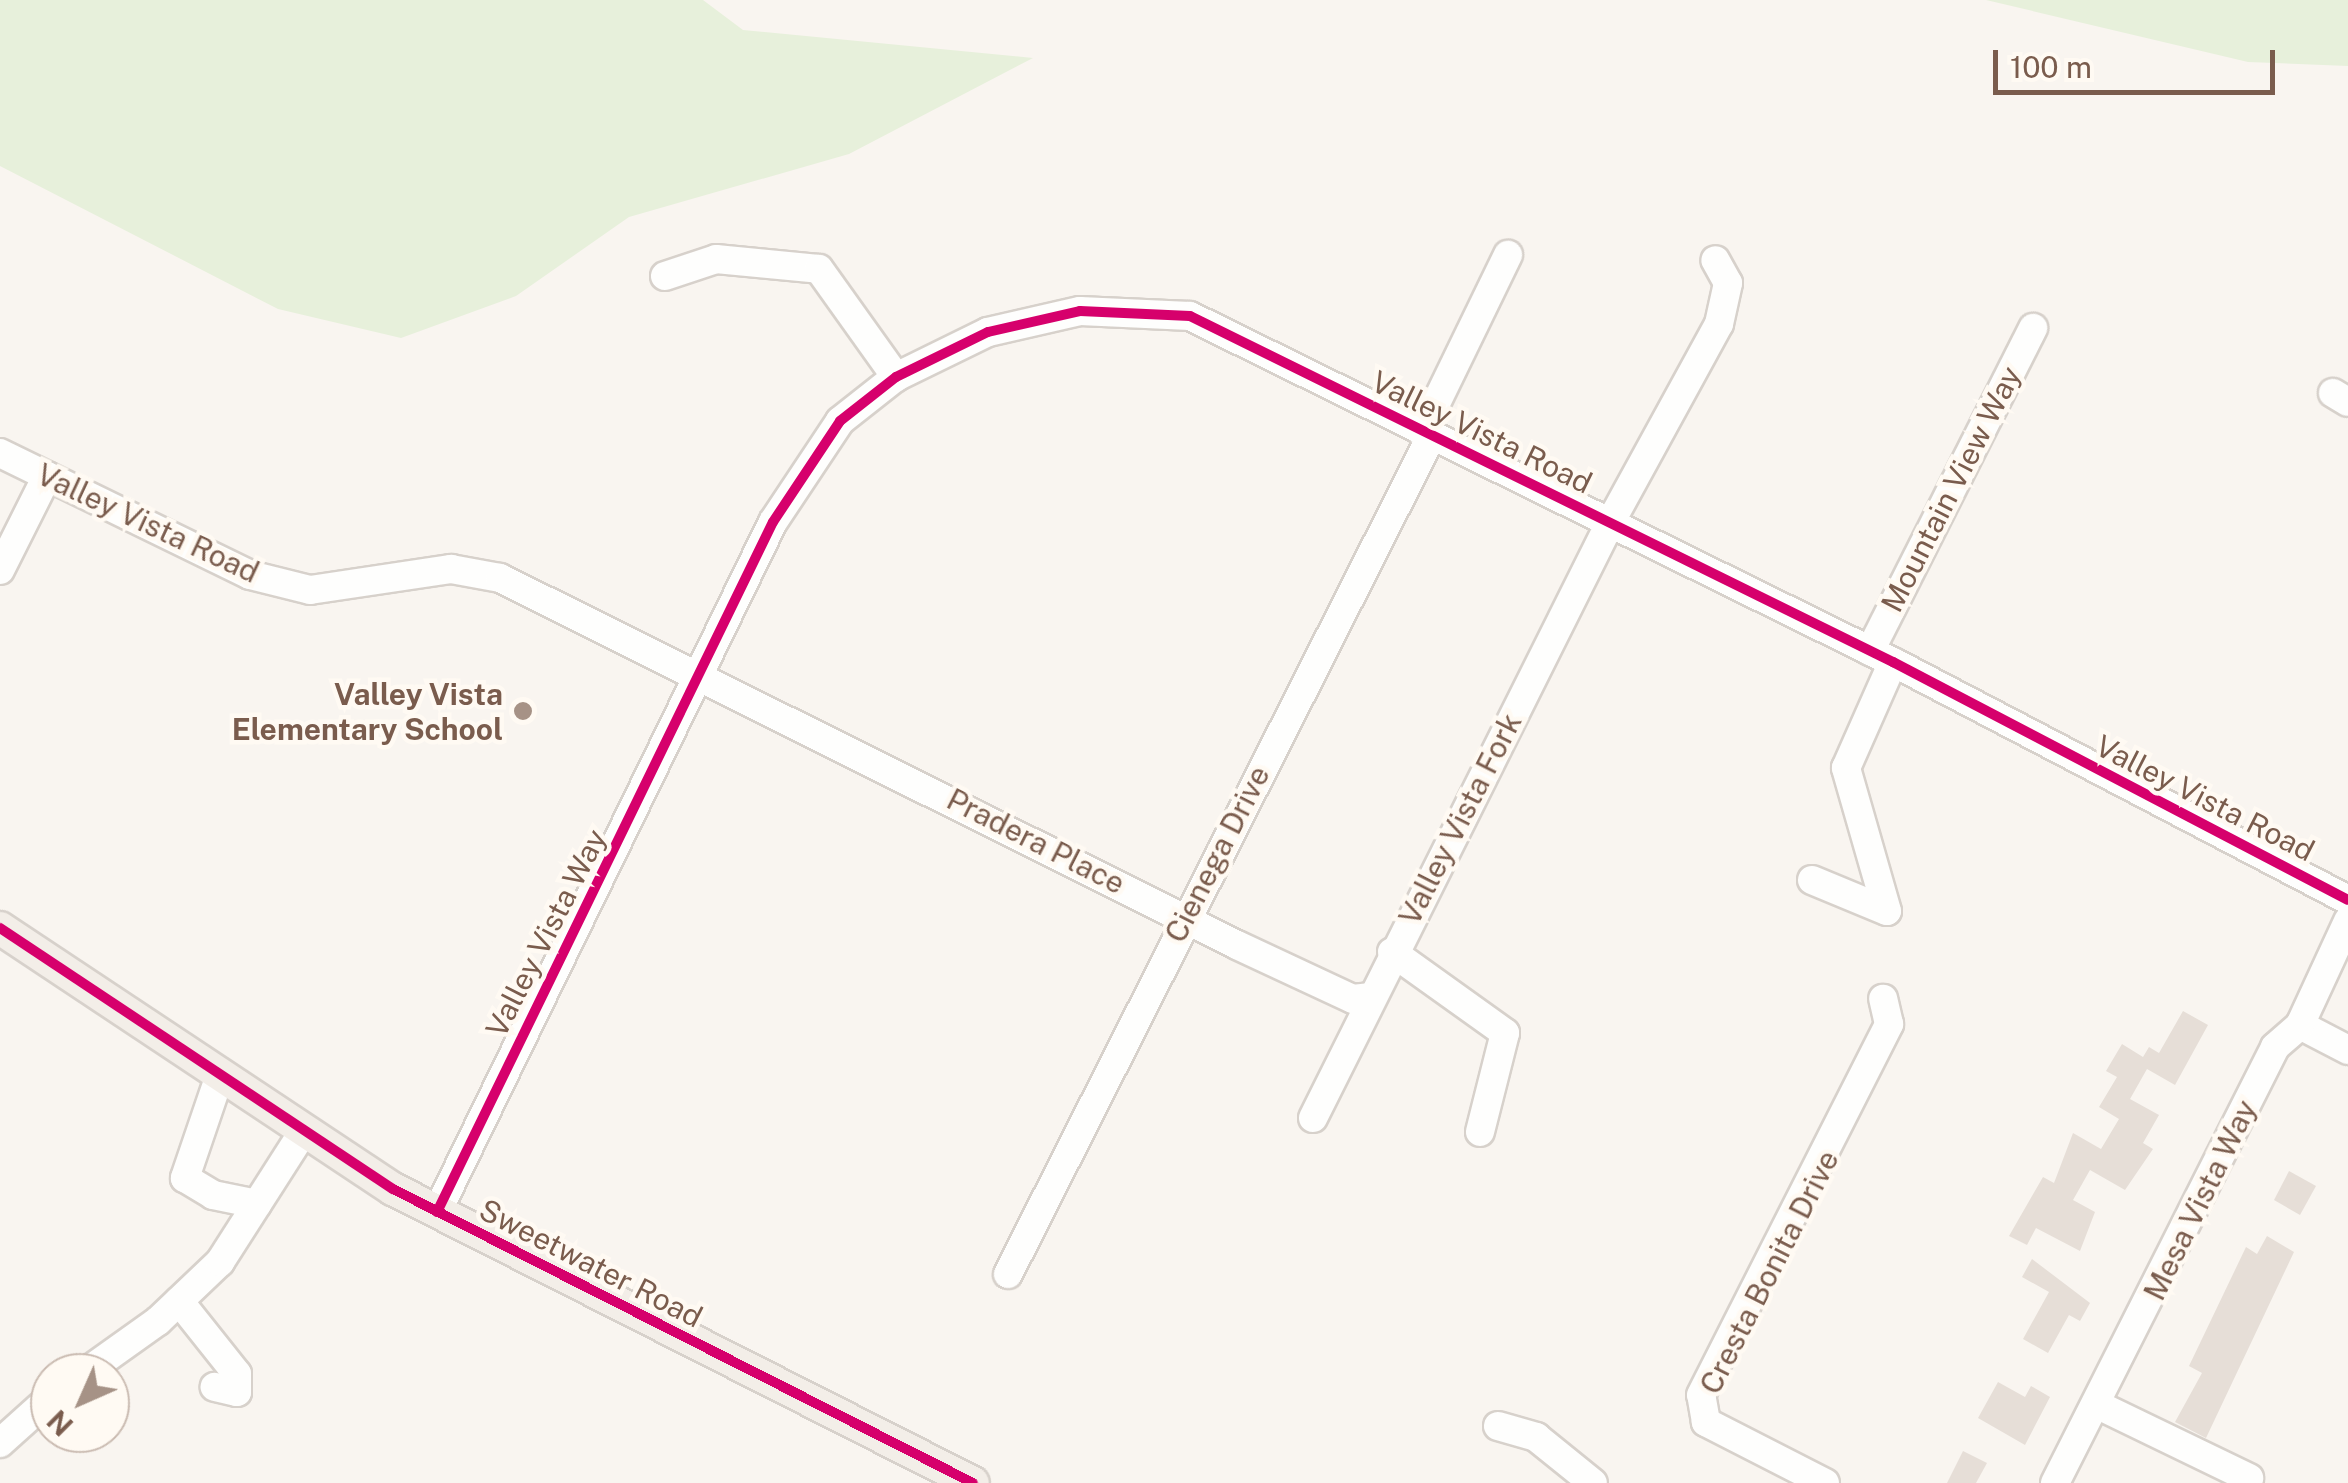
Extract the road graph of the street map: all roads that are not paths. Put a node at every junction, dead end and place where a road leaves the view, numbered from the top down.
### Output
1 (1508, 255) dead end
2 (1715, 260) dead end
3 (665, 276) dead end
4 (2033, 328) dead end
5 (896, 377) junction
6 (1427, 434) junction
7 (0, 453) edge
8 (47, 476) junction
9 (1610, 522) junction
10 (0, 570) edge
11 (1881, 656) junction
12 (703, 679) junction
13 (1812, 880) dead end
14 (2348, 900) edge
15 (1185, 916) junction
16 (2348, 921) edge
17 (0, 928) edge
18 (1392, 952) junction
19 (1369, 997) junction
20 (1883, 999) dead end
21 (2300, 1025) junction
22 (2348, 1050) edge
23 (218, 1078) junction
24 (1313, 1118) dead end
25 (1480, 1132) dead end
26 (302, 1134) junction
27 (257, 1204) junction
28 (437, 1212) junction
29 (1008, 1274) dead end
30 (179, 1301) junction
31 (111, 1353) edge
32 (216, 1388) dead end
33 (2098, 1405) junction
34 (30, 1416) edge
35 (1498, 1426) dead end
36 (0, 1443) edge
37 (2250, 1478) dead end
38 (1584, 1480) edge
39 (973, 1483) edge
40 (1825, 1483) edge
41 (2055, 1483) edge

1 - 6 street, Cienega Drive
2 - 9 street, Valley Vista Fork
3 - 5 street
4 - 11 street, Mountain View Way
5 - 6 street, Valley Vista Road
5 - 12 street, Valley Vista Road
6 - 9 street, Valley Vista Road
6 - 15 street, Cienega Drive
7 - 8 street, Valley Vista Road
8 - 10 street
8 - 12 street, Valley Vista Road
9 - 11 street, Valley Vista Road
9 - 18 street, Valley Vista Fork
11 - 13 street
11 - 14 street, Valley Vista Road
12 - 15 street, Pradera Place
12 - 28 street, Valley Vista Way
15 - 19 street, Pradera Place
15 - 29 street, Cienega Drive
16 - 21 street, Mesa Vista Way
17 - 23 main road, Sweetwater Road
18 - 19 street, Valley Vista Fork
18 - 25 street
19 - 24 street, Valley Vista Fork
20 - 40 street, Cresta Bonita Drive
21 - 22 street
21 - 33 street, Mesa Vista Way
23 - 26 main road, Sweetwater Road
23 - 27 street
26 - 27 street
26 - 28 main road, Sweetwater Road
27 - 30 street
28 - 39 main road, Sweetwater Road
30 - 31 street
30 - 32 street
33 - 37 street
33 - 41 street, Mesa Vista Way
34 - 36 street
35 - 38 street

